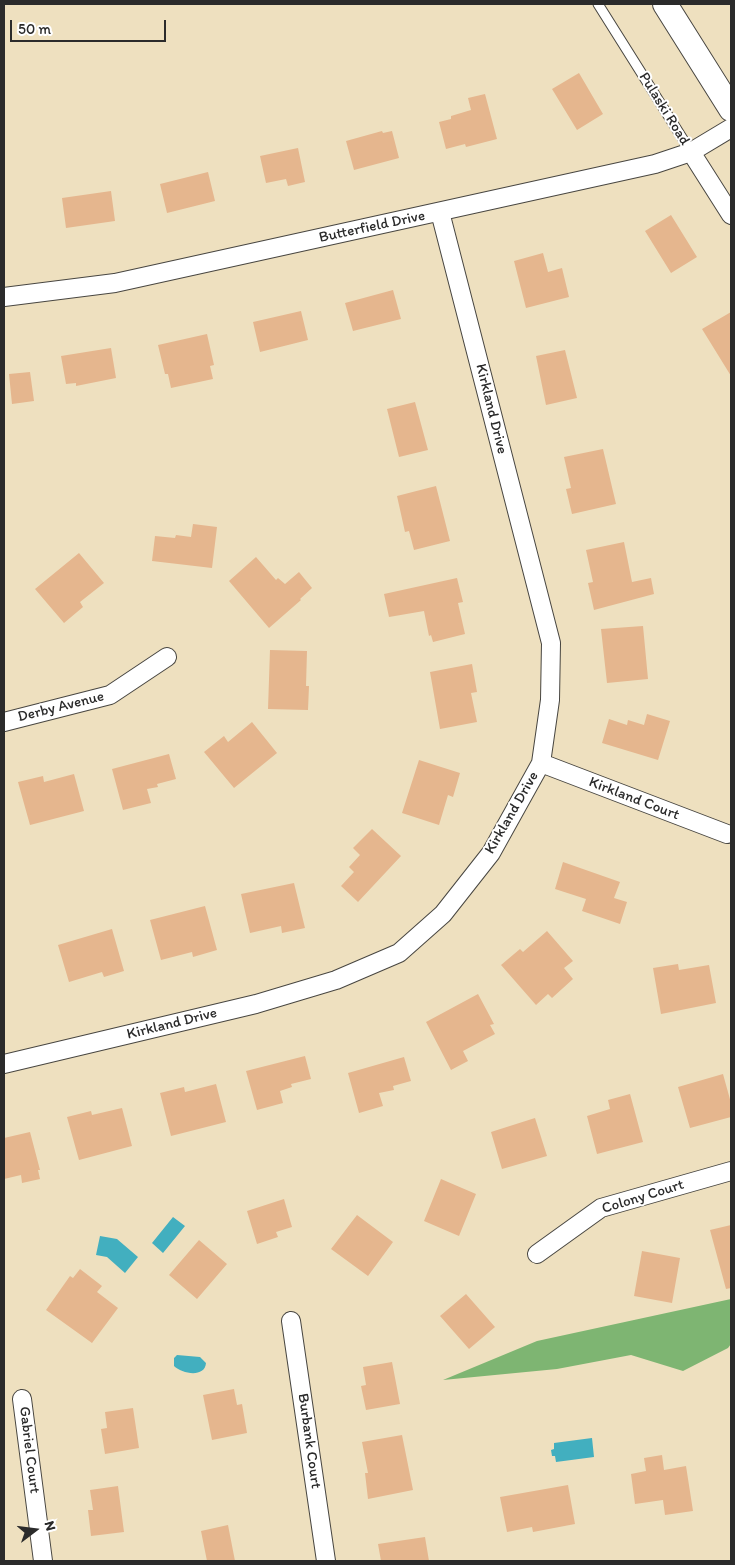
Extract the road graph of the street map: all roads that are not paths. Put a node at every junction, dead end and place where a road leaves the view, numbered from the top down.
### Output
1 (598, 4) edge
2 (665, 4) edge
3 (731, 109) edge
4 (731, 128) edge
5 (690, 152) junction
6 (440, 212) junction
7 (731, 214) edge
8 (4, 297) edge
9 (167, 657) dead end
10 (4, 722) edge
11 (541, 763) junction
12 (727, 834) dead end
13 (4, 1064) edge
14 (731, 1171) edge
15 (537, 1254) dead end
16 (291, 1321) dead end
17 (22, 1399) dead end
18 (43, 1561) edge
19 (326, 1561) edge

1 - 5 lane, Pulaski Road
2 - 3 main road
4 - 5 street, Butterfield Drive
5 - 6 street, Butterfield Drive
5 - 7 street, Pulaski Road
6 - 8 street, Butterfield Drive
6 - 11 street, Kirkland Drive
9 - 10 street, Derby Avenue
11 - 12 street, Kirkland Court
11 - 13 street, Kirkland Drive
14 - 15 street, Colony Court
16 - 19 street, Burbank Court
17 - 18 street, Gabriel Court

